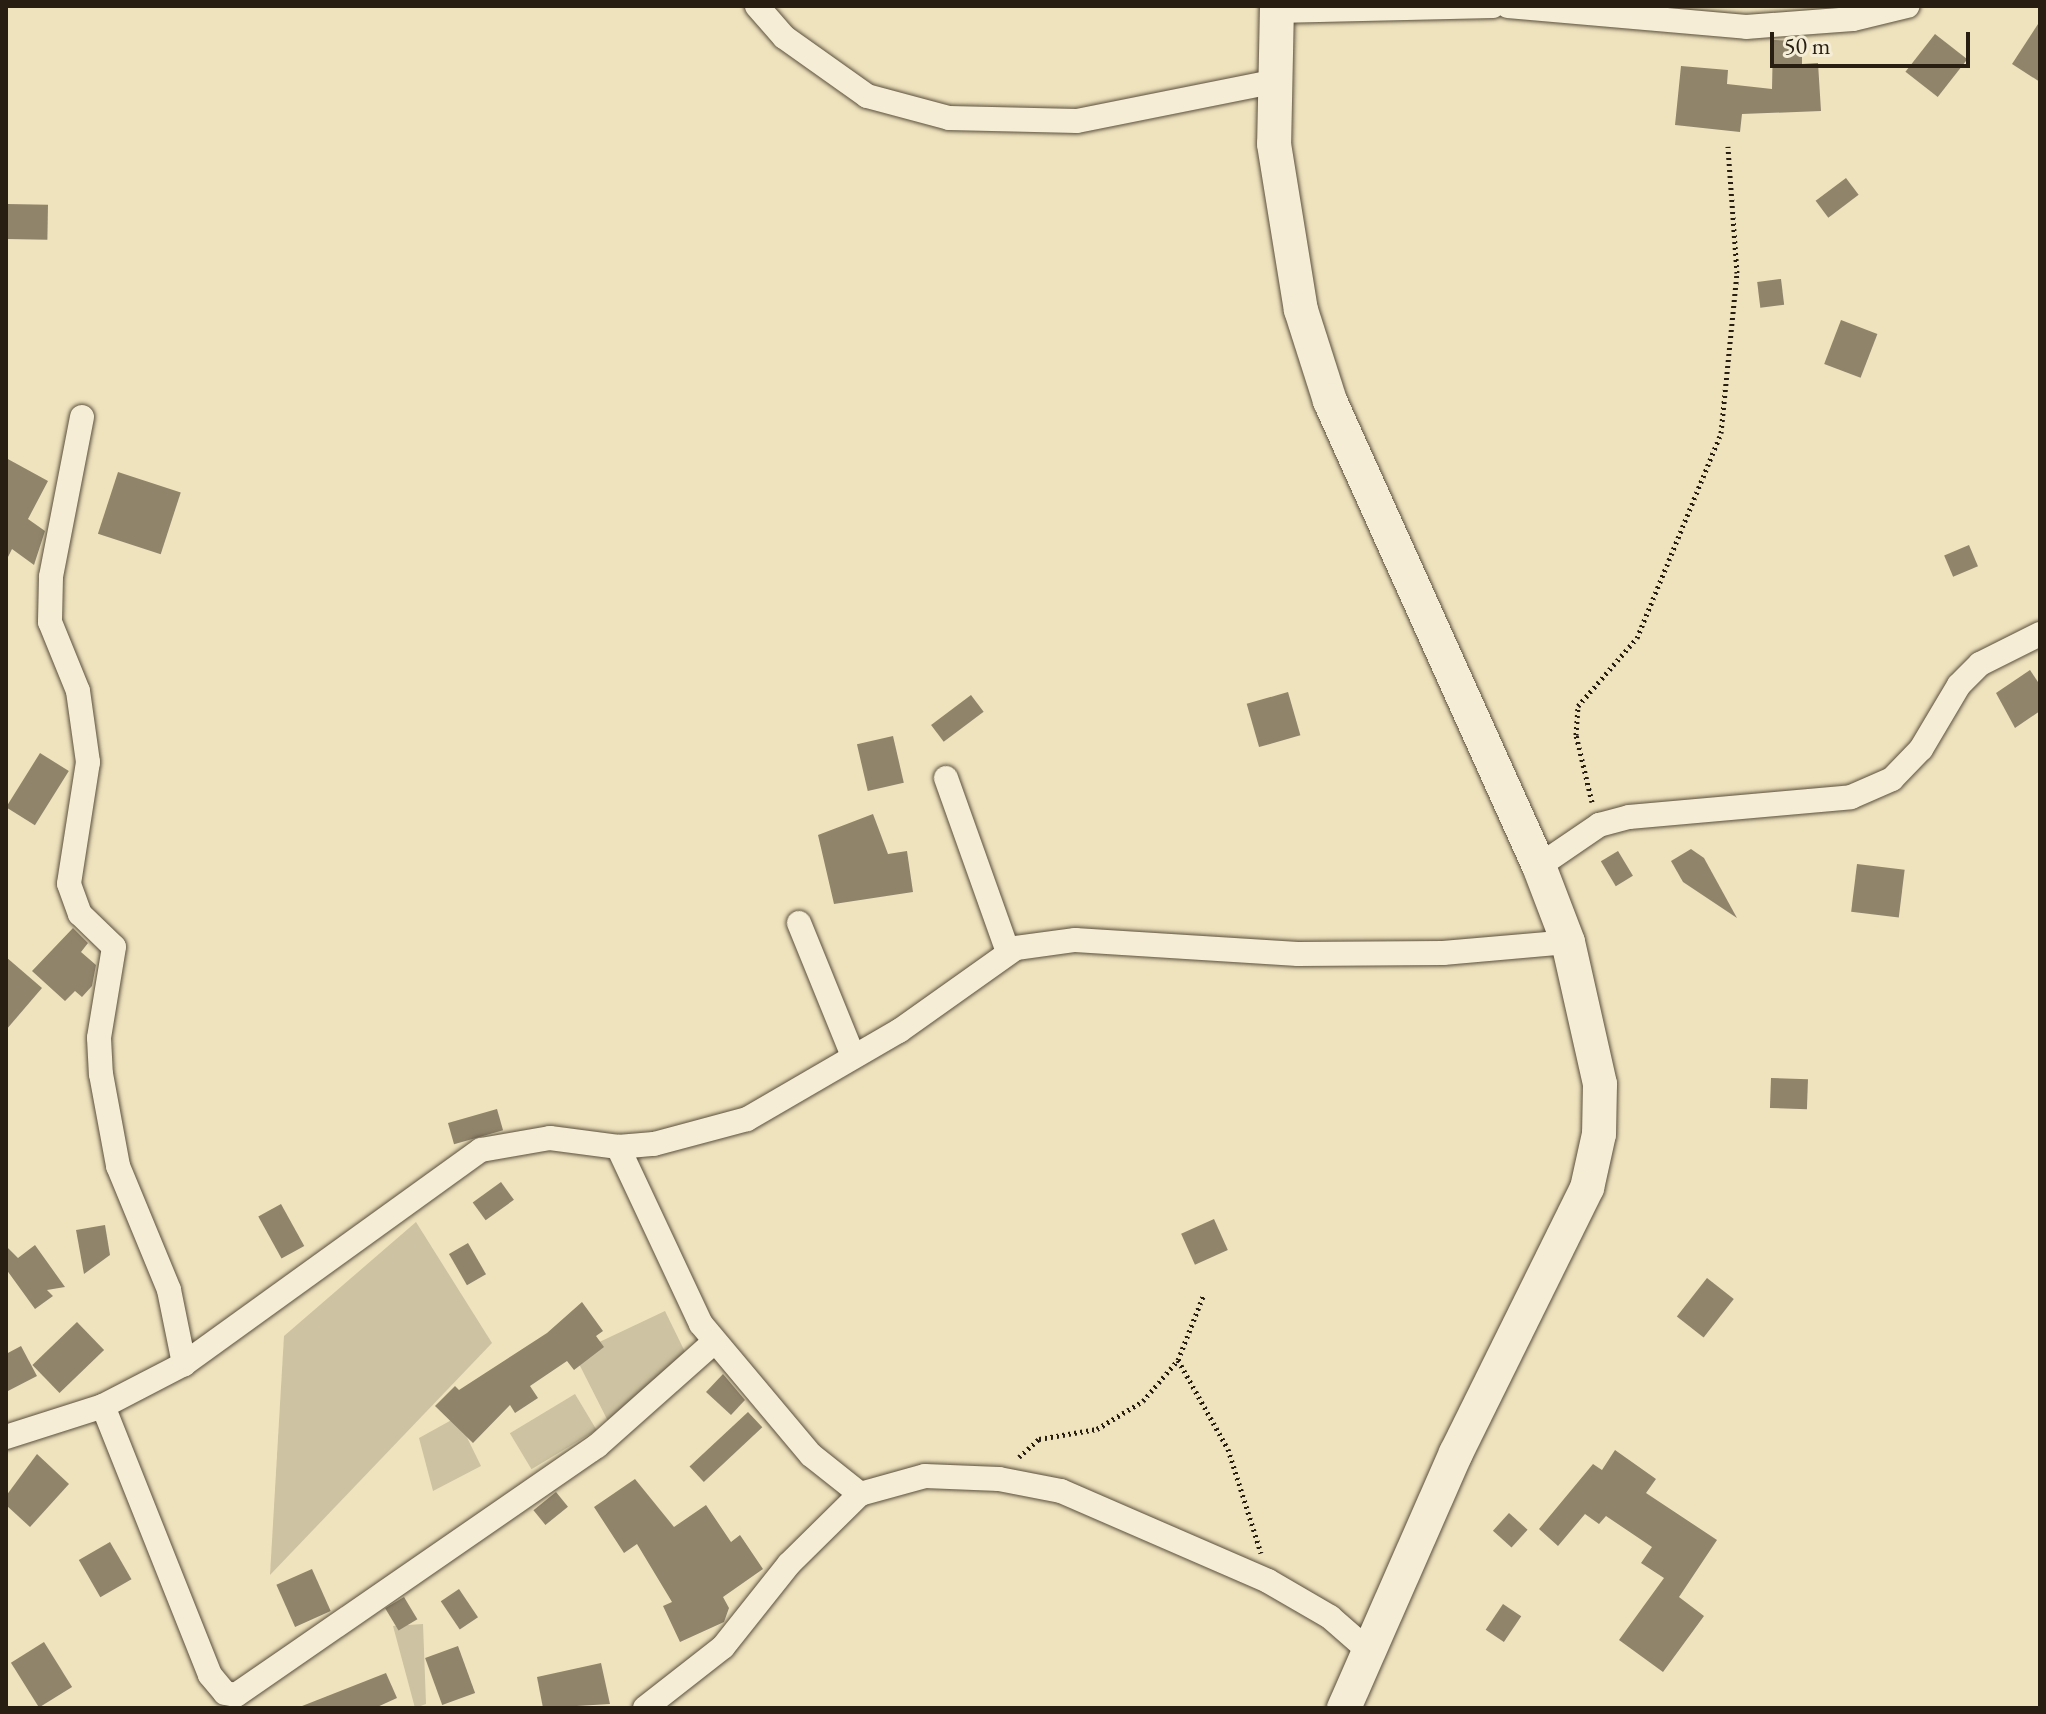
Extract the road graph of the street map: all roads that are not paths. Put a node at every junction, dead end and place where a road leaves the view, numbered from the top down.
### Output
1 (757, 6) edge
2 (1493, 6) edge
3 (1508, 6) edge
4 (1907, 6) edge
5 (1277, 9) edge
6 (1410, 9) edge
7 (1584, 10) edge
8 (1273, 82) junction
9 (82, 417) dead end
10 (2040, 634) edge
11 (946, 778) dead end
12 (1539, 866) junction
13 (799, 923) dead end
14 (1568, 942) junction
15 (1008, 952) junction
16 (853, 1056) junction
17 (618, 1147) junction
18 (714, 1342) junction
19 (184, 1364) junction
20 (103, 1406) junction
21 (6, 1437) edge
22 (860, 1494) junction
23 (1369, 1651) junction
24 (241, 1702) edge
25 (645, 1708) edge
26 (1344, 1708) edge

1 - 8 street
2 - 6 street
3 - 7 street
4 - 7 street
5 - 6 street
5 - 8 street
8 - 12 street
9 - 19 street
10 - 12 street
11 - 15 street
12 - 14 street
13 - 16 street
14 - 15 street
14 - 23 street
15 - 16 street
16 - 17 street
17 - 18 street
17 - 19 street
18 - 22 street
18 - 24 street
19 - 20 street
20 - 21 street
20 - 24 street
22 - 23 street
22 - 25 street
23 - 26 street

